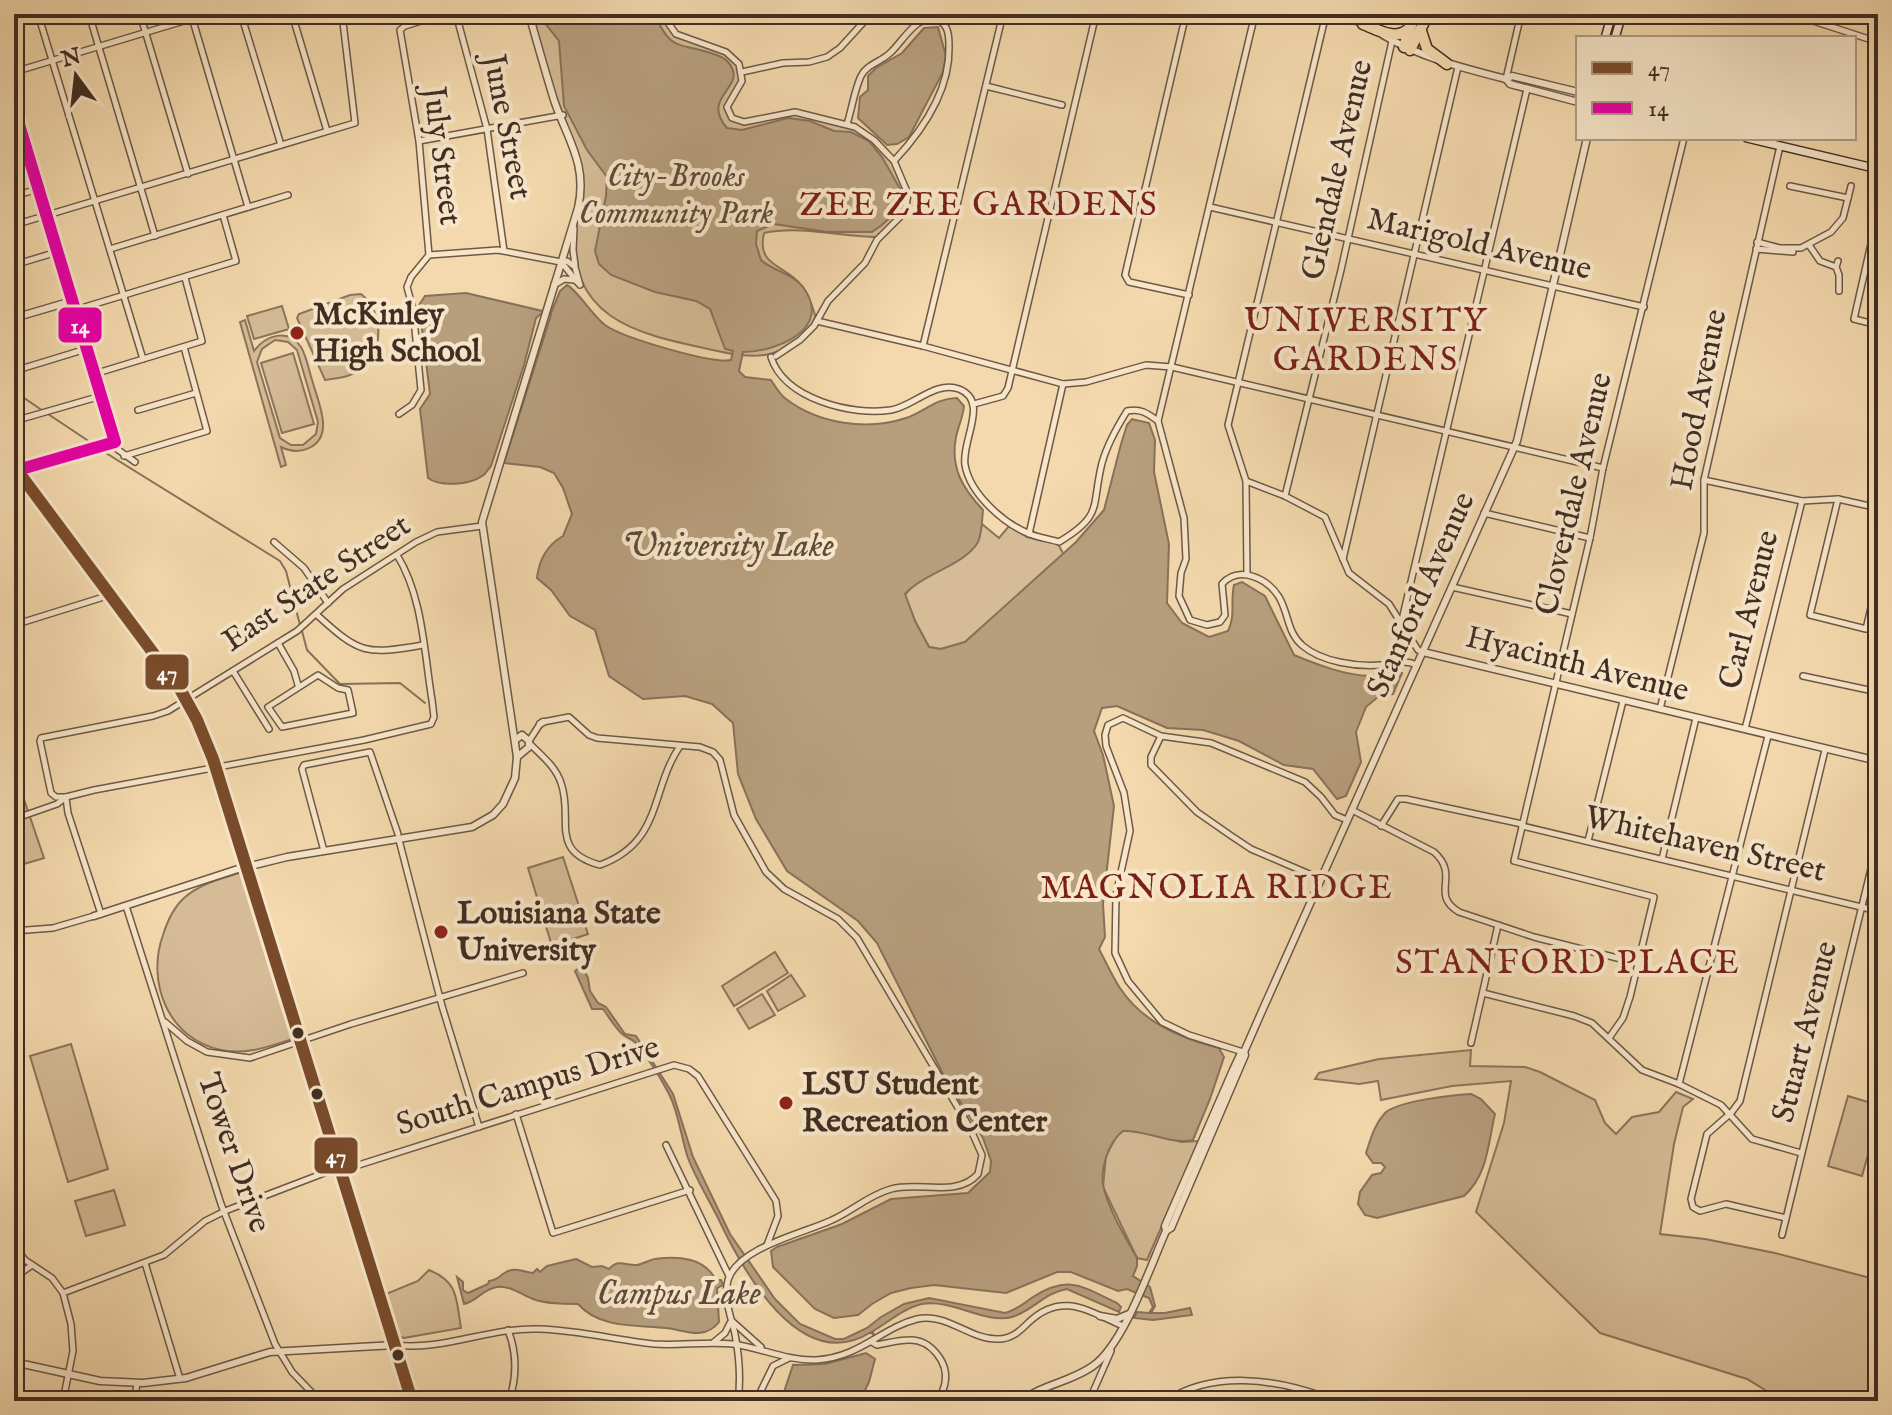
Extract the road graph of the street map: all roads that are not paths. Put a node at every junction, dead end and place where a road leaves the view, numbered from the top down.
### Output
1 (38, 14) edge
2 (89, 14) edge
3 (140, 14) edge
4 (207, 14) edge
5 (241, 14) edge
6 (292, 14) edge
7 (342, 14) edge
8 (443, 14) edge
9 (456, 14) edge
10 (529, 14) edge
11 (662, 14) edge
12 (1003, 14) edge
13 (1096, 14) edge
14 (1186, 14) edge
15 (1255, 14) edge
16 (1326, 14) edge
17 (1345, 14) edge
18 (1414, 14) edge
19 (1428, 14) edge
20 (1521, 14) edge
21 (1612, 14) edge
22 (1622, 14) edge
23 (867, 15) edge
24 (191, 16) edge
25 (1801, 17) dead end
26 (1363, 24) junction
27 (1416, 28) junction
28 (145, 32) junction
29 (1606, 36) edge
30 (1616, 36) edge
31 (1392, 41) junction
32 (1878, 42) edge
33 (99, 46) junction
34 (1407, 49) junction
35 (52, 61) junction
36 (1452, 65) junction
37 (14, 72) edge
38 (742, 72) junction
39 (1506, 79) junction
40 (986, 86) junction
41 (1527, 89) junction
42 (1576, 92) edge
43 (1576, 101) edge
44 (1062, 105) dead end
45 (14, 108) edge
46 (562, 116) junction
47 (847, 124) junction
48 (487, 129) junction
49 (327, 131) junction
50 (1587, 140) edge
51 (1684, 140) edge
52 (1755, 140) edge
53 (419, 141) junction
54 (25, 145) junction
55 (281, 145) junction
56 (1780, 146) junction
57 (14, 148) edge
58 (234, 160) junction
59 (894, 161) junction
60 (1878, 169) edge
61 (188, 174) junction
62 (1790, 186) dead end
63 (1851, 186) dead end
64 (142, 188) junction
65 (38, 189) junction
66 (288, 195) dead end
67 (14, 196) edge
68 (1848, 198) junction
69 (95, 202) junction
70 (248, 207) junction
71 (1210, 207) junction
72 (1878, 213) edge
73 (223, 215) junction
74 (46, 216) junction
75 (574, 223) junction
76 (1277, 224) junction
77 (14, 225) edge
78 (155, 236) junction
79 (1346, 239) junction
80 (1756, 245) junction
81 (1809, 245) junction
82 (110, 249) junction
83 (504, 251) junction
84 (57, 252) junction
85 (429, 255) junction
86 (1415, 255) junction
87 (561, 262) junction
88 (14, 265) edge
89 (577, 270) junction
90 (1484, 272) junction
91 (185, 278) junction
92 (577, 283) junction
93 (554, 286) junction
94 (1554, 288) junction
95 (1839, 291) dead end
96 (1189, 295) junction
97 (123, 296) junction
98 (72, 301) junction
99 (1644, 307) junction
100 (75, 310) junction
101 (1878, 317) edge
102 (14, 318) edge
103 (817, 321) junction
104 (1877, 324) edge
105 (923, 346) junction
106 (184, 347) junction
107 (86, 349) junction
108 (143, 359) junction
109 (1172, 367) junction
110 (14, 371) edge
111 (1012, 371) junction
112 (94, 374) junction
113 (1239, 382) junction
114 (1063, 384) junction
115 (196, 393) junction
116 (101, 396) junction
117 (1308, 399) junction
118 (974, 404) junction
119 (138, 410) dead end
120 (399, 414) dead end
121 (1377, 415) junction
122 (14, 421) edge
123 (1158, 421) junction
124 (1446, 430) junction
125 (111, 443) junction
126 (1514, 447) junction
127 (124, 456) junction
128 (135, 462) dead end
129 (1603, 468) junction
130 (15, 469) edge
131 (1704, 480) junction
132 (1246, 481) junction
133 (1285, 496) junction
134 (1838, 499) junction
135 (1802, 501) junction
136 (1878, 508) edge
137 (1484, 513) junction
138 (482, 526) junction
139 (1029, 534) junction
140 (1590, 538) junction
141 (274, 542) dead end
142 (397, 555) junction
143 (1343, 559) junction
144 (1247, 574) junction
145 (1878, 578) edge
146 (1452, 587) junction
147 (110, 595) junction
148 (328, 603) junction
149 (1572, 614) junction
150 (317, 615) junction
151 (1401, 624) junction
152 (14, 625) edge
153 (278, 643) junction
154 (423, 645) junction
155 (1423, 652) junction
156 (1417, 665) junction
157 (233, 671) junction
158 (1803, 676) dead end
159 (298, 685) junction
160 (1555, 685) junction
161 (1878, 692) edge
162 (186, 699) junction
163 (1623, 701) junction
164 (1660, 710) junction
165 (1696, 718) junction
166 (511, 719) junction
167 (269, 729) dead end
168 (1745, 729) junction
169 (1161, 736) junction
170 (1768, 736) junction
171 (526, 739) junction
172 (680, 746) junction
173 (517, 749) junction
174 (1825, 750) junction
175 (1878, 761) edge
176 (215, 767) junction
177 (66, 797) junction
178 (1352, 810) junction
179 (14, 819) edge
180 (1347, 820) junction
181 (1522, 825) junction
182 (1381, 826) junction
183 (399, 837) junction
184 (1878, 840) edge
185 (1588, 841) junction
186 (324, 851) junction
187 (1662, 859) junction
188 (245, 867) junction
189 (1733, 876) junction
190 (1321, 879) junction
191 (1792, 889) junction
192 (126, 906) junction
193 (1862, 907) junction
194 (1878, 911) edge
195 (98, 915) junction
196 (1498, 925) junction
197 (14, 931) edge
198 (1637, 963) junction
199 (523, 973) dead end
200 (1483, 993) junction
201 (440, 998) junction
202 (162, 1018) junction
203 (1609, 1038) junction
204 (300, 1043) junction
205 (1471, 1043) dead end
206 (1244, 1052) junction
207 (1679, 1084) junction
208 (1731, 1113) junction
209 (516, 1114) junction
210 (479, 1127) junction
211 (666, 1145) dead end
212 (1801, 1153) junction
213 (340, 1169) junction
214 (690, 1190) junction
215 (225, 1211) junction
216 (1786, 1218) junction
217 (1782, 1235) dead end
218 (14, 1246) edge
219 (766, 1246) junction
220 (145, 1263) junction
221 (32, 1265) junction
222 (729, 1277) junction
223 (14, 1278) edge
224 (63, 1293) junction
225 (1129, 1314) junction
226 (1100, 1316) junction
227 (731, 1318) junction
228 (1123, 1326) junction
229 (521, 1329) junction
230 (508, 1330) junction
231 (872, 1342) junction
232 (710, 1343) junction
233 (395, 1345) junction
234 (736, 1345) junction
235 (515, 1346) junction
236 (1112, 1347) junction
237 (279, 1351) junction
238 (765, 1351) junction
239 (790, 1358) junction
240 (14, 1362) edge
241 (1089, 1369) junction
242 (68, 1375) junction
243 (180, 1379) junction
244 (1098, 1380) junction
245 (137, 1384) junction
246 (1326, 1399) edge
247 (63, 1401) edge
248 (134, 1401) edge
249 (320, 1401) edge
250 (412, 1401) edge
251 (509, 1401) edge
252 (738, 1401) edge
253 (756, 1401) edge
254 (938, 1401) edge
255 (1021, 1401) edge
256 (1089, 1401) edge
257 (1166, 1401) edge

1 - 35 street
2 - 33 street
3 - 28 street
4 - 24 street
5 - 55 street
6 - 49 street
7 - 49 street
8 - 53 street, July Street
9 - 48 street, June Street
10 - 46 street
11 - 38 street
12 - 40 street
13 - 111 street
14 - 96 street
15 - 71 street
16 - 76 street
17 - 26 street
18 - 27 highway
19 - 27 highway
20 - 39 street
21 - 29 main road
22 - 30 main road
23 - 38 street
24 - 28 street
24 - 58 street
25 - 32 street
26 - 27 highway
26 - 31 street
27 - 34 highway
27 - 36 highway
28 - 33 street
28 - 61 street
31 - 34 street
31 - 79 street, Glendale Avenue
33 - 35 street
33 - 64 street
34 - 36 street
35 - 37 street
35 - 69 street
36 - 39 street
36 - 86 street
38 - 47 street
39 - 41 street
39 - 42 street
40 - 44 street
40 - 105 street
41 - 43 street
41 - 90 street
45 - 54 main road
46 - 48 street
46 - 75 street
47 - 59 street
47 - 59 street
48 - 53 street
48 - 83 street, June Street
49 - 55 street
50 - 94 street, Stanford Avenue
51 - 99 street, Cloverdale Avenue
52 - 56 main road
53 - 85 street, July Street
54 - 57 street
54 - 65 main road
55 - 58 street
56 - 60 main road
56 - 80 street, Hood Avenue
58 - 61 street
58 - 70 street
59 - 103 street
61 - 64 street
62 - 68 street
63 - 68 street
64 - 69 street
64 - 78 street
65 - 67 street
65 - 74 main road
66 - 70 street
68 - 81 street
69 - 74 street
69 - 82 street
70 - 73 street
71 - 76 street, Marigold Avenue
71 - 96 street
72 - 104 street
73 - 78 street
73 - 91 street
74 - 77 street
74 - 84 main road
75 - 87 street
75 - 89 street
76 - 79 street, Marigold Avenue
76 - 113 street
78 - 82 street
79 - 86 street, Marigold Avenue
79 - 117 street, Glendale Avenue
80 - 81 street
80 - 131 street, Hood Avenue
81 - 95 street
82 - 97 street
83 - 85 street
83 - 87 street
84 - 88 street
84 - 98 main road
85 - 120 street, July Street
86 - 90 street, Marigold Avenue
86 - 121 street
87 - 89 street
87 - 92 street
87 - 93 street
89 - 92 street
90 - 94 street, Marigold Avenue
90 - 124 street
91 - 97 street
91 - 106 street
92 - 93 street
93 - 138 street
94 - 99 street, Marigold Avenue
94 - 126 street, Stanford Avenue
96 - 109 street
97 - 100 street
97 - 108 street
98 - 100 main road
98 - 102 street
99 - 129 street, Cloverdale Avenue
100 - 107 main road
101 - 104 street
103 - 105 street
103 - 118 street
105 - 111 street
106 - 108 street
106 - 115 street
107 - 110 street
107 - 112 main road
108 - 112 street
109 - 113 street
109 - 114 street
109 - 123 street
111 - 114 street
111 - 118 street
112 - 116 main road
113 - 117 street
113 - 132 street
114 - 139 street
115 - 119 street
115 - 127 street
116 - 122 street
116 - 125 main road
117 - 121 street
117 - 133 street, Glendale Avenue
118 - 139 street
121 - 124 street
121 - 143 street
123 - 139 street
123 - 144 street
124 - 126 street
124 - 151 street
125 - 127 street
125 - 130 main road
126 - 129 street
126 - 137 street, Stanford Avenue
127 - 128 street
129 - 140 street, Cloverdale Avenue
130 - 147 street
131 - 135 street
131 - 164 street, Hood Avenue
132 - 133 street, Hyacinth Avenue
132 - 144 street
133 - 143 street, Hyacinth Avenue
134 - 135 street
134 - 136 street
134 - 145 street
135 - 168 street, Carl Avenue
137 - 140 street
137 - 146 street, Stanford Avenue
138 - 142 street, East State Street
138 - 166 street
140 - 149 street, Cloverdale Avenue
141 - 148 street
142 - 148 street, East State Street
142 - 154 street
143 - 151 street, Hyacinth Avenue
144 - 156 street
146 - 149 street
146 - 155 street, Stanford Avenue
147 - 152 street
147 - 162 street
148 - 150 street, East State Street
149 - 160 street, Cloverdale Avenue
150 - 153 street, East State Street
150 - 154 street
151 - 155 street, Hyacinth Avenue
153 - 157 street, East State Street
153 - 159 street
154 - 176 street
155 - 156 street, Stanford Avenue
155 - 160 street, Hyacinth Avenue
156 - 178 street, Stanford Avenue
157 - 162 street, East State Street
157 - 167 street
158 - 161 street
159 - 159 street
160 - 163 street, Hyacinth Avenue
160 - 181 street, Cloverdale Avenue
162 - 176 street
162 - 177 street, East State Street
163 - 164 street, Hyacinth Avenue
163 - 185 street
164 - 165 street, Hyacinth Avenue
165 - 168 street, Hyacinth Avenue
165 - 187 street
166 - 171 street
166 - 173 street
168 - 170 street, Hyacinth Avenue
169 - 180 street
169 - 190 street
169 - 206 street
170 - 174 street, Hyacinth Avenue
170 - 189 street
171 - 172 street
171 - 172 street
171 - 173 street
171 - 173 street
172 - 219 street
173 - 183 street
174 - 175 street, Hyacinth Avenue
174 - 191 street
176 - 177 street
176 - 188 street
177 - 179 street
177 - 195 street
178 - 180 street, Stanford Avenue
178 - 182 street
180 - 190 street, Stanford Avenue
181 - 182 street, Whitehaven Street
181 - 185 street, Whitehaven Street
181 - 198 street, Cloverdale Avenue
182 - 196 street
183 - 186 street
183 - 186 street
183 - 201 street
184 - 193 street, Stuart Avenue
185 - 187 street, Whitehaven Street
186 - 188 street
187 - 189 street, Whitehaven Street
188 - 192 street
188 - 204 street
189 - 191 street, Whitehaven Street
189 - 207 street
190 - 206 street, Stanford Avenue
191 - 193 street, Whitehaven Street
191 - 208 street
192 - 195 street
192 - 202 street, Tower Drive
193 - 194 street, Whitehaven Street
193 - 212 street, Stuart Avenue
195 - 197 street
196 - 198 street
196 - 200 street
198 - 203 street
199 - 201 street
200 - 203 street
200 - 205 street
201 - 204 street
201 - 210 street
202 - 204 street
202 - 215 street, Tower Drive
203 - 207 street
204 - 213 street
206 - 225 street, Stanford Avenue
207 - 208 street
208 - 212 street
208 - 216 street
209 - 210 street, South Campus Drive
209 - 214 street
209 - 219 street, South Campus Drive
210 - 213 street, South Campus Drive
211 - 214 street
212 - 216 street, Stuart Avenue
213 - 215 street, South Campus Drive
213 - 233 street
214 - 222 street
215 - 220 street, South Campus Drive
215 - 237 street, Tower Drive
216 - 217 street, Stuart Avenue
218 - 221 street
219 - 222 street
220 - 224 street, South Campus Drive
220 - 243 street
221 - 223 street
221 - 224 street
222 - 227 street
224 - 242 street
225 - 226 street
225 - 228 street, Stanford Avenue
226 - 228 street
226 - 231 street
227 - 232 street
227 - 234 street
227 - 238 street
228 - 236 street, Stanford Avenue
229 - 230 street
229 - 232 street
229 - 235 street
230 - 233 street
230 - 235 street
231 - 239 street
231 - 254 street
232 - 234 street
233 - 237 street
233 - 250 street
234 - 238 street
234 - 252 street
235 - 251 street
236 - 241 street
236 - 244 street, Stanford Avenue
237 - 243 street
237 - 249 street, Tower Drive
238 - 239 street
239 - 253 street
240 - 242 street
241 - 244 street
241 - 255 street
242 - 245 street
242 - 247 street
243 - 245 street
244 - 256 street, Stanford Avenue
245 - 248 street
246 - 257 street

